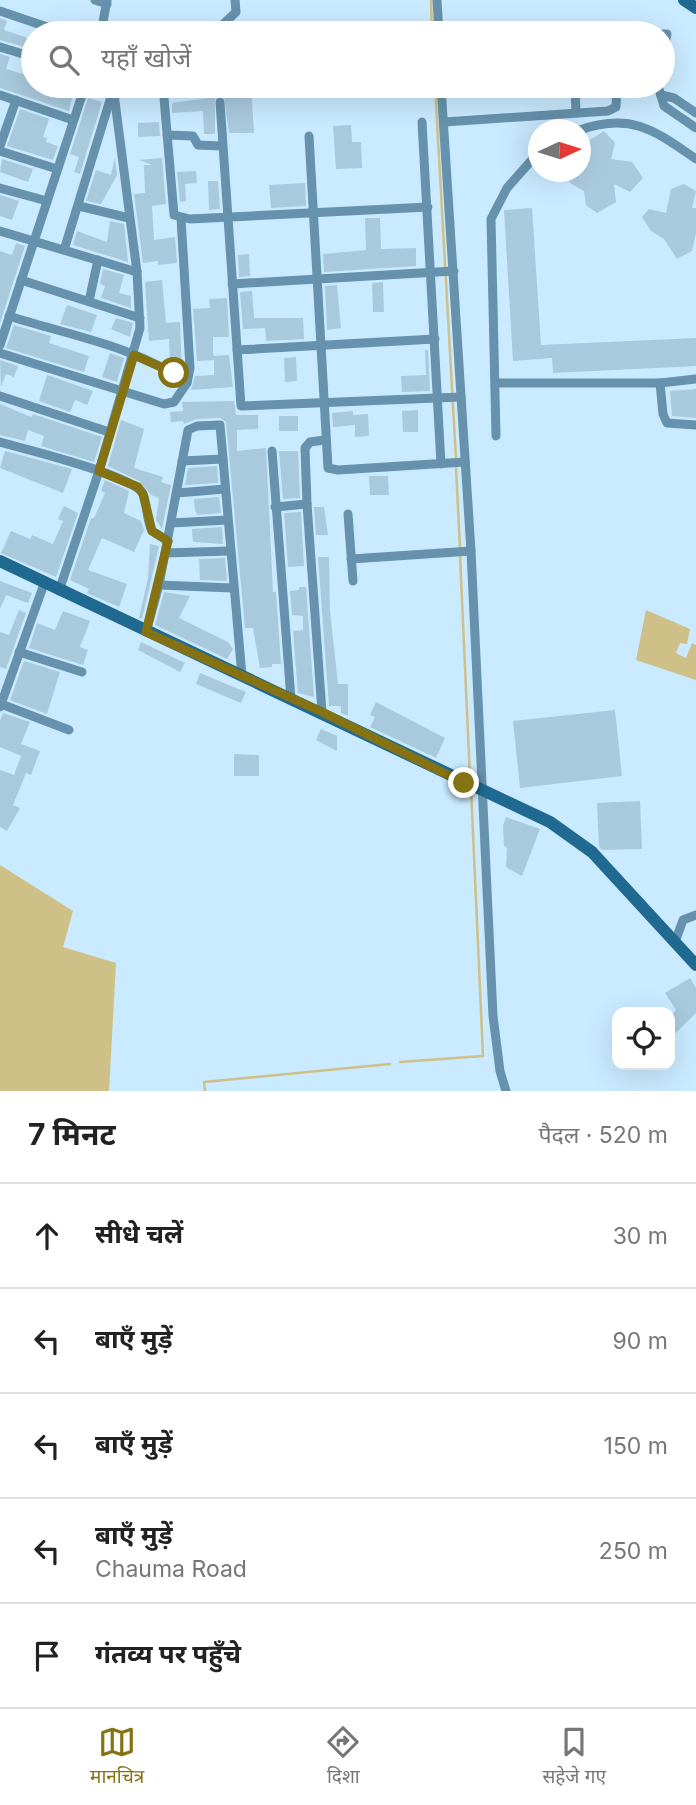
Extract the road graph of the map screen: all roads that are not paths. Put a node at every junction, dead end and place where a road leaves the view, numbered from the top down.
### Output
1 (94, 0) edge
2 (235, 0) edge
3 (437, 0) edge
4 (684, 0) edge
5 (107, 2) edge
6 (696, 8) edge
7 (0, 11) edge
8 (30, 21) edge
9 (103, 21) edge
10 (227, 21) edge
11 (438, 21) edge
12 (0, 47) edge
13 (21, 53) edge
14 (0, 95) edge
15 (81, 98) edge
16 (111, 98) edge
17 (114, 98) edge
18 (164, 98) edge
19 (443, 98) edge
20 (575, 98) edge
21 (617, 98) edge
22 (662, 98) edge
23 (674, 98) edge
24 (16, 100) junction
25 (220, 102) dead end
26 (576, 113) junction
27 (696, 113) edge
28 (73, 120) junction
29 (422, 122) dead end
30 (444, 122) junction
31 (591, 127) edge
32 (696, 128) edge
33 (167, 135) junction
34 (309, 136) dead end
35 (222, 146) junction
36 (0, 149) edge
37 (696, 159) edge
38 (528, 164) edge
39 (57, 169) junction
40 (0, 188) edge
41 (47, 201) junction
42 (79, 206) junction
43 (428, 207) junction
44 (313, 212) junction
45 (227, 217) junction
46 (129, 218) junction
47 (181, 218) junction
48 (1, 233) edge
49 (34, 241) junction
50 (64, 250) junction
51 (98, 260) junction
52 (137, 272) junction
53 (449, 272) junction
54 (432, 274) junction
55 (317, 279) junction
56 (21, 280) junction
57 (232, 284) junction
58 (89, 302) junction
59 (9, 316) junction
60 (140, 318) junction
61 (435, 339) junction
62 (0, 345) edge
63 (320, 345) junction
64 (237, 350) junction
65 (0, 353) edge
66 (134, 355) junction
67 (696, 379) edge
68 (187, 383) junction
69 (496, 383) junction
70 (660, 383) junction
71 (122, 393) junction
72 (0, 396) edge
73 (461, 397) junction
74 (438, 398) junction
75 (323, 403) junction
76 (696, 425) edge
77 (109, 432) junction
78 (496, 436) dead end
79 (325, 440) junction
80 (0, 442) edge
81 (272, 451) dead end
82 (223, 459) junction
83 (182, 461) junction
84 (466, 462) junction
85 (441, 464) junction
86 (99, 471) junction
87 (225, 489) junction
88 (177, 493) junction
89 (307, 504) junction
90 (275, 507) junction
91 (348, 514) dead end
92 (227, 520) junction
93 (172, 523) junction
94 (168, 541) junction
95 (229, 551) junction
96 (471, 551) junction
97 (166, 553) junction
98 (351, 559) junction
99 (0, 561) edge
100 (353, 581) dead end
101 (44, 584) junction
102 (159, 585) junction
103 (232, 588) junction
104 (59, 591) junction
105 (146, 632) junction
106 (19, 652) junction
107 (82, 672) dead end
108 (242, 676) junction
109 (292, 699) junction
110 (1, 706) edge
111 (322, 712) junction
112 (69, 730) dead end
113 (474, 786) junction
114 (696, 915) edge
115 (675, 942) junction
116 (696, 965) edge
117 (506, 1091) edge

1 - 5 street
2 - 10 street
3 - 11 street
4 - 6 street
5 - 9 street
7 - 8 street
12 - 13 street
14 - 24 street
15 - 28 street
16 - 42 street
17 - 46 street
18 - 33 street
19 - 30 street
20 - 26 street
21 - 26 street
22 - 32 street
23 - 27 street
24 - 28 street
24 - 36 street
25 - 35 street
26 - 30 street
28 - 39 street
29 - 43 street
30 - 53 street
31 - 37 street
33 - 35 street
33 - 47 street
34 - 44 street
35 - 45 street
36 - 39 street
38 - 69 street
39 - 41 street
40 - 41 street
41 - 49 street
42 - 46 street
42 - 50 street
43 - 44 street
43 - 54 street
44 - 45 street
44 - 55 street
45 - 47 street
45 - 57 street
46 - 52 street
47 - 68 street
48 - 49 street
49 - 50 street
49 - 56 street
50 - 51 street
51 - 52 street
51 - 58 street
52 - 60 street
53 - 54 street
53 - 73 street
54 - 55 street
54 - 61 street
55 - 57 street
55 - 63 street
56 - 58 street
56 - 59 street
57 - 64 street
58 - 60 street
59 - 62 street
59 - 66 street
60 - 66 street
61 - 63 street
61 - 74 street
63 - 64 street
63 - 75 street
64 - 75 street
65 - 71 street
66 - 68 street
66 - 71 street
67 - 70 street
68 - 71 street
69 - 70 street
69 - 78 street
70 - 76 street
71 - 77 street
72 - 77 street
73 - 74 street
73 - 84 street
74 - 75 street
74 - 85 street
75 - 79 street
77 - 86 street
79 - 85 street
79 - 89 street
80 - 86 street
81 - 90 street
82 - 83 street
82 - 83 street
82 - 87 street
83 - 88 street
84 - 85 street
84 - 96 street
86 - 94 street
86 - 104 street
87 - 88 street
87 - 92 street
88 - 93 street
89 - 90 street
89 - 111 street
90 - 109 street
91 - 98 street
92 - 93 street
92 - 95 street
93 - 94 street
94 - 97 street
95 - 97 street
95 - 103 street
96 - 98 street
96 - 113 street
97 - 102 street
98 - 100 street
99 - 101 street
101 - 104 street
101 - 106 street
102 - 103 street
102 - 105 street
103 - 108 street
104 - 105 street
105 - 108 street
106 - 107 street
106 - 110 street
108 - 109 street
109 - 111 street
110 - 112 street
111 - 113 street
113 - 115 street
113 - 117 street
114 - 115 street
115 - 116 street

